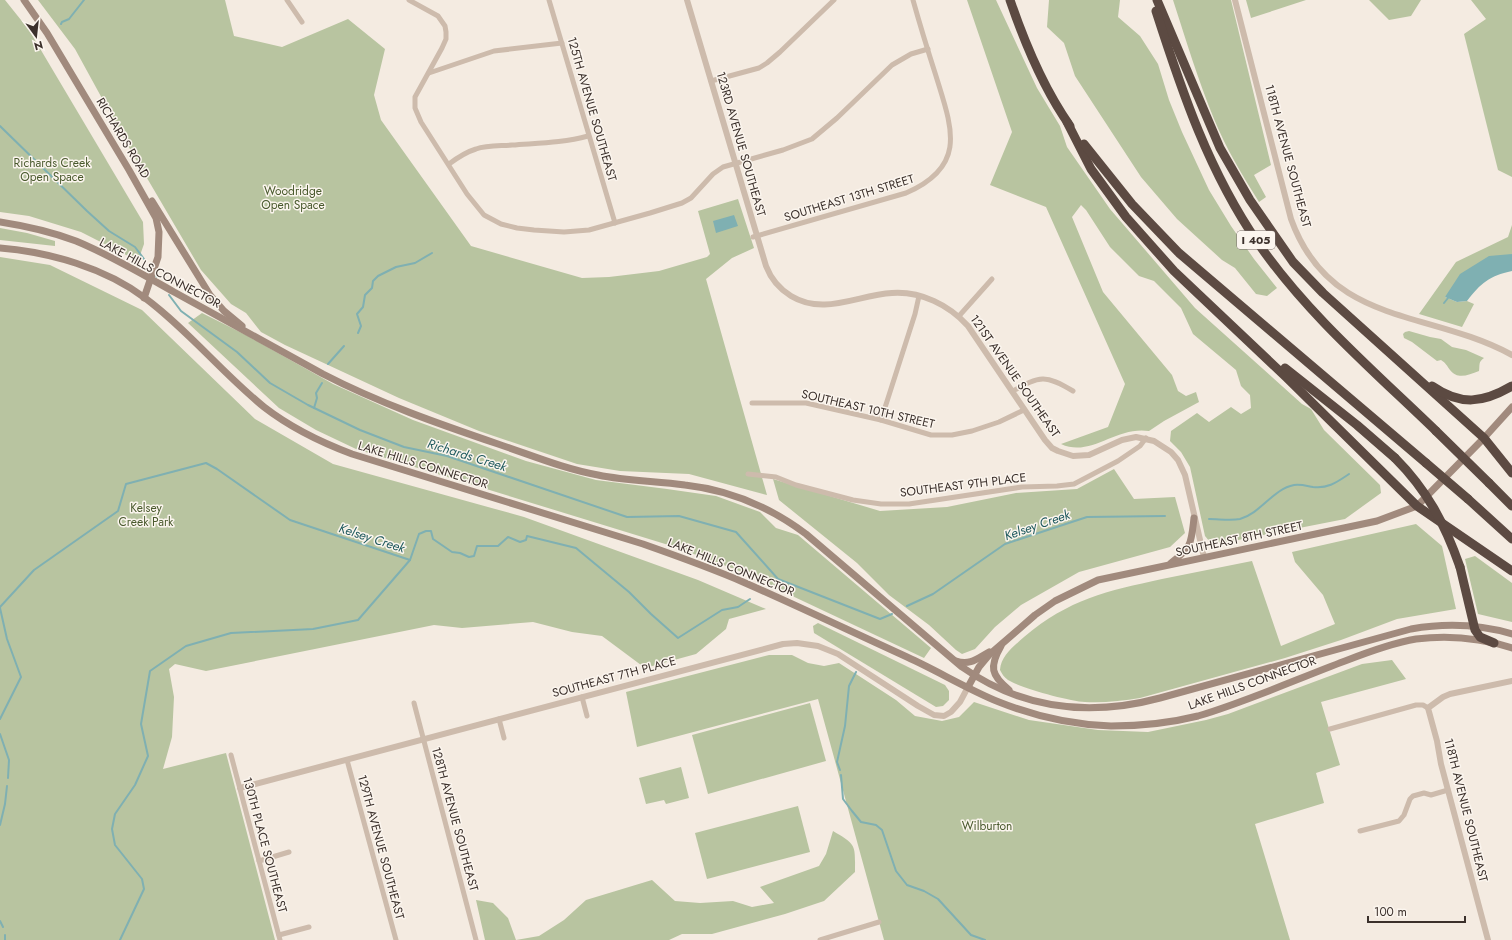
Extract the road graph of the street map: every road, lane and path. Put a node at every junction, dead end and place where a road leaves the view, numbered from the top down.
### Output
1 (24, 0) edge
2 (287, 0) edge
3 (409, 0) edge
4 (549, 0) edge
5 (687, 0) edge
6 (834, 0) edge
7 (913, 0) edge
8 (1010, 0) edge
9 (1153, 0) edge
10 (1157, 0) edge
11 (1235, 0) edge
12 (302, 22) dead end
13 (562, 43) junction
14 (928, 49) junction
15 (429, 73) junction
16 (711, 81) junction
17 (1067, 122) junction
18 (588, 136) junction
19 (735, 163) junction
20 (449, 164) junction
21 (129, 170) junction
22 (0, 222) edge
23 (615, 223) junction
24 (755, 236) junction
25 (0, 248) edge
26 (992, 279) dead end
27 (152, 280) junction
28 (781, 290) joint
29 (919, 296) junction
30 (144, 298) junction
31 (960, 316) junction
32 (1241, 334) junction
33 (255, 336) junction
34 (1512, 355) edge
35 (1402, 366) junction
36 (1512, 386) edge
37 (1012, 391) junction
38 (1072, 391) dead end
39 (752, 403) dead end
40 (1512, 407) edge
41 (1024, 410) junction
42 (881, 420) junction
43 (1146, 438) junction
44 (1484, 438) junction
45 (1512, 473) edge
46 (748, 474) dead end
47 (1417, 506) junction
48 (1512, 506) edge
49 (1194, 518) junction
50 (1512, 539) edge
51 (1204, 557) junction
52 (1169, 564) junction
53 (1512, 571) edge
54 (1472, 622) junction
55 (1512, 634) edge
56 (1004, 642) junction
57 (1494, 643) junction
58 (1512, 648) edge
59 (954, 660) junction
60 (974, 675) junction
61 (1512, 681) edge
62 (968, 687) junction
63 (1014, 694) junction
64 (582, 697) junction
65 (414, 703) dead end
66 (1428, 708) junction
67 (587, 716) dead end
68 (499, 719) junction
69 (1330, 729) dead end
70 (504, 738) dead end
71 (423, 739) junction
72 (231, 755) dead end
73 (347, 760) junction
74 (240, 788) junction
75 (1448, 790) junction
76 (1360, 831) dead end
77 (289, 852) dead end
78 (259, 861) junction
79 (879, 922) dead end
80 (309, 927) dead end
81 (279, 937) edge
82 (830, 939) edge
83 (396, 940) edge
84 (476, 940) edge
85 (820, 940) edge
86 (1488, 940) edge

1 - 21 main road, RICHARDS ROAD
2 - 12 street
3 - 15 street
4 - 13 street, 125TH AVENUE SOUTHEAST
5 - 16 street, 123RD AVENUE SOUTHEAST
6 - 16 street
7 - 14 street
8 - 17 highway
9 - 48 highway, I 405, bridge
10 - 35 highway
11 - 34 street, 118TH AVENUE SOUTHEAST
13 - 15 street
13 - 18 street, 125TH AVENUE SOUTHEAST
14 - 19 street
14 - 24 street, SOUTHEAST 13TH STREET
15 - 20 street
16 - 19 street, 123RD AVENUE SOUTHEAST
17 - 32 highway
17 - 50 highway, bridge
18 - 20 street
18 - 23 street, 125TH AVENUE SOUTHEAST
19 - 23 street
19 - 24 street, 123RD AVENUE SOUTHEAST
20 - 23 street
21 - 27 main road, RICHARDS ROAD
21 - 33 main road
22 - 27 main road, LAKE HILLS CONNECTOR
24 - 28 street, 123RD AVENUE SOUTHEAST
25 - 30 main road, LAKE HILLS CONNECTOR
26 - 31 street
27 - 30 main road, RICHARDS ROAD
27 - 33 main road, LAKE HILLS CONNECTOR
28 - 29 street, 121ST AVENUE SOUTHEAST
29 - 31 street, 121ST AVENUE SOUTHEAST
29 - 42 street
30 - 62 main road, LAKE HILLS CONNECTOR
31 - 37 street, 121ST AVENUE SOUTHEAST
32 - 47 highway
32 - 54 highway, bridge
33 - 59 main road, LAKE HILLS CONNECTOR
35 - 36 highway
35 - 44 highway
37 - 38 street
37 - 41 street, 121ST AVENUE SOUTHEAST
39 - 42 street, SOUTHEAST 10TH STREET
40 - 44 main road, SOUTHEAST 8TH STREET
41 - 42 street, SOUTHEAST 10TH STREET
41 - 43 street, 121ST AVENUE SOUTHEAST
43 - 46 street, SOUTHEAST 9TH PLACE
43 - 49 street, 121ST AVENUE SOUTHEAST
44 - 45 highway
44 - 47 main road, SOUTHEAST 8TH STREET
47 - 51 main road, SOUTHEAST 8TH STREET
47 - 53 highway
49 - 51 street, 121ST AVENUE SOUTHEAST
49 - 52 main road
51 - 52 main road, SOUTHEAST 8TH STREET
52 - 56 main road, SOUTHEAST 8TH STREET
54 - 55 main road, LAKE HILLS CONNECTOR
54 - 57 highway
54 - 63 main road, LAKE HILLS CONNECTOR
56 - 59 main road
56 - 60 main road, SOUTHEAST 8TH STREET
56 - 63 main road
57 - 58 main road, LAKE HILLS CONNECTOR
57 - 62 main road, LAKE HILLS CONNECTOR
59 - 60 main road, LAKE HILLS CONNECTOR
60 - 62 main road, SOUTHEAST 8TH STREET
60 - 63 main road, LAKE HILLS CONNECTOR
61 - 66 street
62 - 64 street, SOUTHEAST 7TH PLACE
64 - 67 street
64 - 68 street, SOUTHEAST 7TH PLACE
65 - 71 street, 128TH AVENUE SOUTHEAST
66 - 69 street
66 - 75 street, 118TH AVENUE SOUTHEAST
68 - 70 street
68 - 71 street, SOUTHEAST 7TH PLACE
71 - 73 street, SOUTHEAST 7TH PLACE
71 - 84 street, 128TH AVENUE SOUTHEAST
72 - 74 street, 130TH PLACE SOUTHEAST
73 - 74 street, SOUTHEAST 7TH PLACE
73 - 83 street, 129TH AVENUE SOUTHEAST
74 - 78 street, 130TH PLACE SOUTHEAST
75 - 76 street
75 - 86 street, 118TH AVENUE SOUTHEAST
77 - 78 street
78 - 81 street, 130TH PLACE SOUTHEAST
79 - 82 street
80 - 81 street
82 - 85 street

